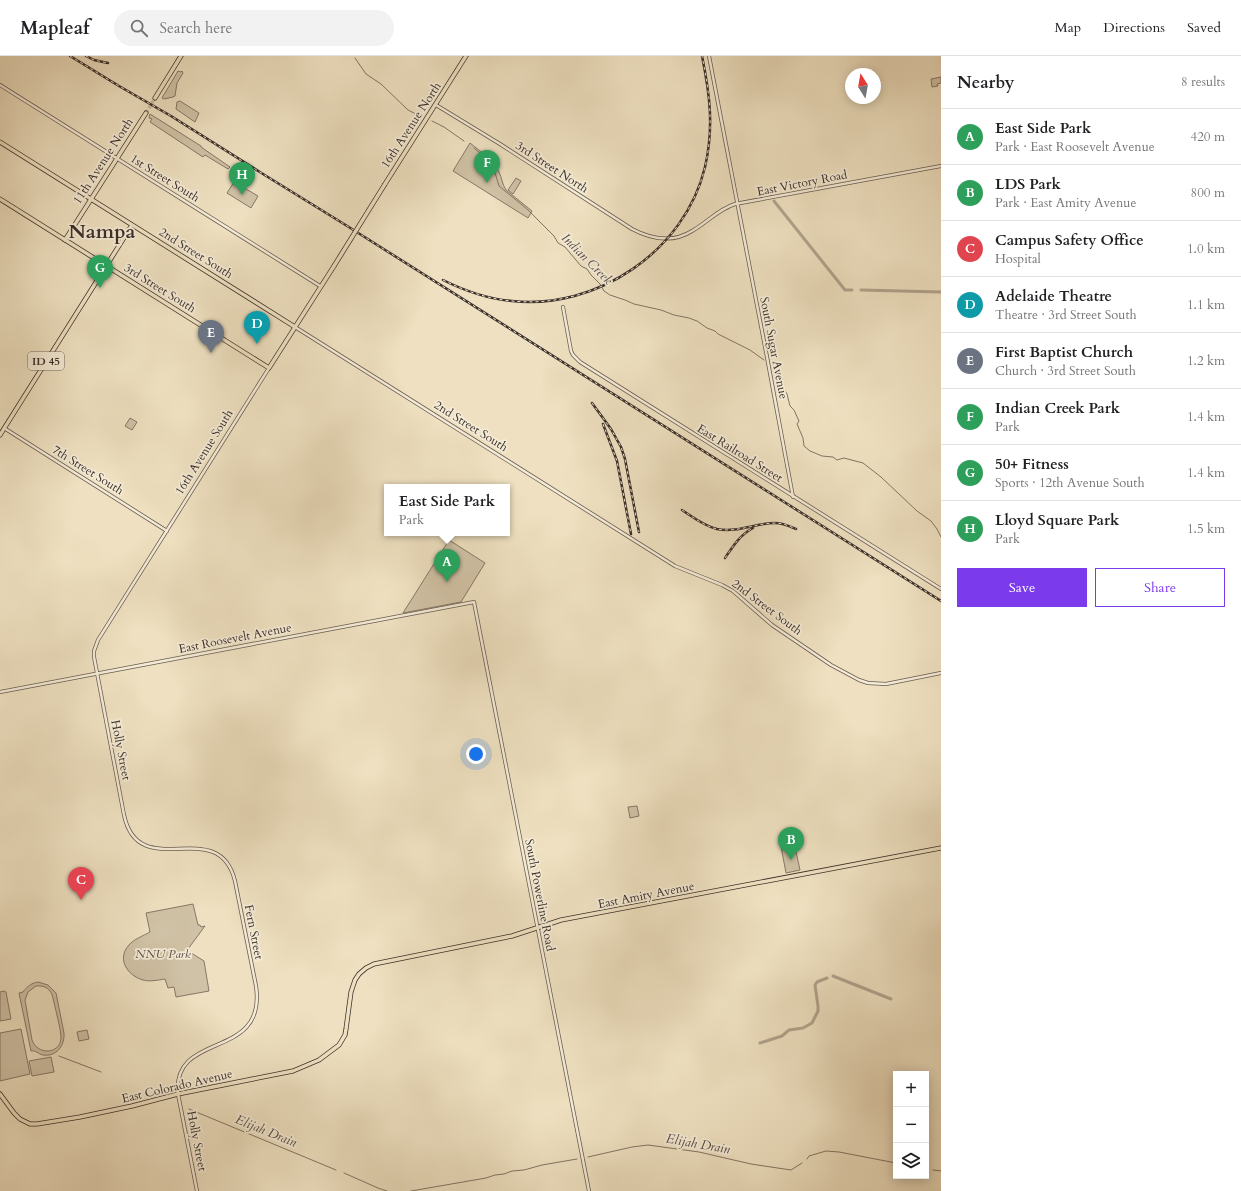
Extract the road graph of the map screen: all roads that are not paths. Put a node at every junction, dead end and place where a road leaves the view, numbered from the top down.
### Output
1 (181, 56) edge
2 (466, 56) edge
3 (709, 56) edge
4 (0, 85) edge
5 (155, 98) tunnel mouth
6 (436, 104) junction
7 (146, 114) tunnel mouth
8 (0, 142) edge
9 (117, 158) junction
10 (941, 166) edge
11 (0, 199) edge
12 (91, 199) junction
13 (737, 204) junction
14 (132, 225) junction
15 (674, 238) joint
16 (64, 240) junction
17 (106, 266) junction
18 (334, 266) joint
19 (320, 286) junction
20 (563, 307) dead end
21 (295, 327) junction
22 (269, 368) junction
23 (2, 427) edge
24 (0, 435) edge
25 (793, 497) junction
26 (167, 531) junction
27 (941, 589) edge
28 (474, 602) joint
29 (94, 651) joint
30 (97, 673) junction
31 (941, 674) edge
32 (0, 692) edge
33 (941, 848) edge
34 (219, 854) joint
35 (537, 928) junction
36 (359, 974) joint
37 (253, 1017) joint
38 (0, 1094) edge
39 (178, 1094) junction
40 (197, 1191) edge
41 (588, 1191) edge

1 - 5 main road
2 - 6 main road, 16th Avenue North
3 - 13 street, South Sugar Avenue
4 - 9 street, 1st Street South
6 - 15 street, 3rd Street North
6 - 18 main road, 16th Avenue North, bridge
7 - 9 main road, 11th Avenue North
8 - 12 main road, 2nd Street South
9 - 12 main road, 11th Avenue North
9 - 19 street, 1st Street South
10 - 13 street, East Victory Road
11 - 16 main road, 3rd Street South
12 - 14 main road, 2nd Street South
12 - 16 main road, 11th Avenue North
13 - 15 street, East Victory Road
13 - 25 street, South Sugar Avenue
14 - 17 main road
14 - 21 main road, 2nd Street South
16 - 17 main road, 3rd Street South
17 - 22 main road, 3rd Street South
17 - 23 main road, ID 45
18 - 19 main road, 16th Avenue South
19 - 21 main road, 16th Avenue South
20 - 25 street, East Railroad Street
21 - 22 main road, 16th Avenue South
21 - 31 street, 2nd Street South
22 - 26 street, 16th Avenue South
23 - 24 main road, ID 45
23 - 26 street, 7th Street South
25 - 27 street, East Railroad Street
26 - 29 street, 16th Avenue South
28 - 30 street, East Roosevelt Avenue
28 - 35 street, South Powerline Road
29 - 30 street, Holly Street
30 - 32 street, East Roosevelt Avenue
30 - 34 street, Holly Street
33 - 35 main road, East Amity Avenue
34 - 37 street, Fern Street
35 - 36 main road, East Amity Avenue
35 - 41 street, South Powerline Road
36 - 39 main road, East Colorado Avenue
37 - 39 street, Holly Street
38 - 39 main road, East Colorado Avenue
39 - 40 street, Holly Street

